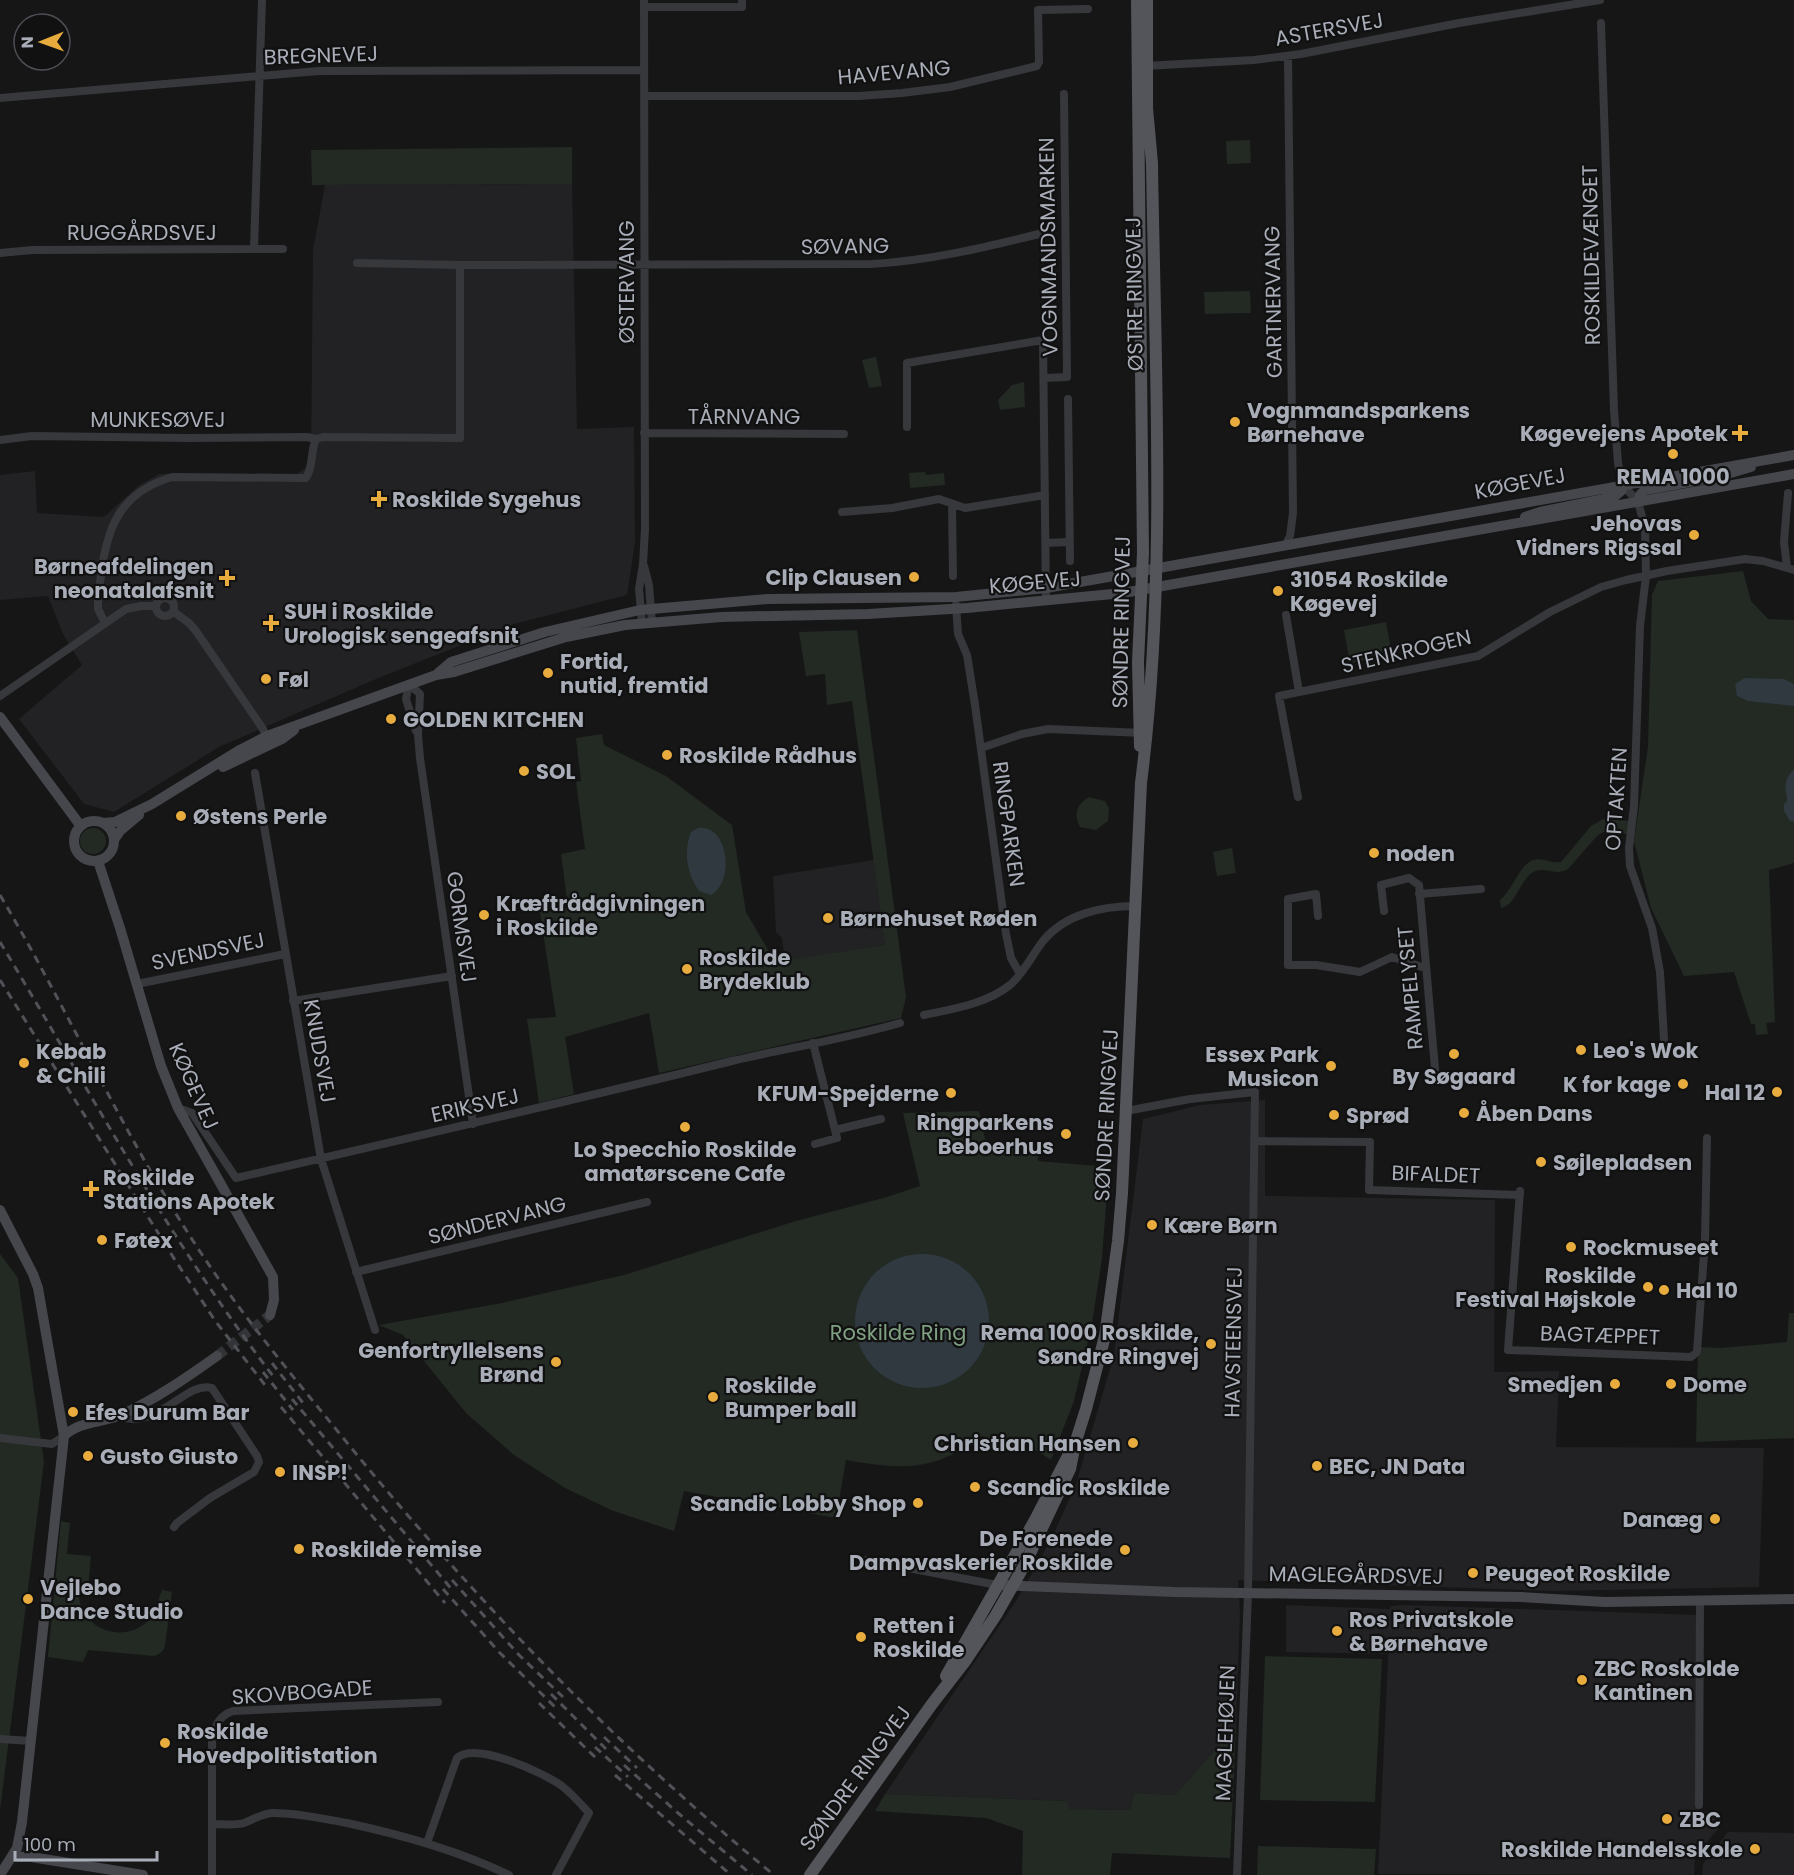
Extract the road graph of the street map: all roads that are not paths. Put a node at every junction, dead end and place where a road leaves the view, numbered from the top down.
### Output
1 (262, 0) edge
2 (742, 0) edge
3 (1137, 0) edge
4 (1147, 0) edge
5 (1600, 0) edge
6 (644, 4) edge
7 (1088, 9) dead end
8 (1601, 23) dead end
9 (1288, 56) junction
10 (1138, 57) junction
11 (1147, 67) junction
12 (644, 70) junction
13 (259, 76) junction
14 (1064, 94) dead end
15 (644, 96) junction
16 (0, 98) edge
17 (1043, 234) dead end
18 (254, 249) junction
19 (283, 249) dead end
20 (0, 252) edge
21 (357, 263) dead end
22 (460, 265) junction
23 (644, 265) junction
24 (1044, 378) junction
25 (1068, 399) dead end
26 (908, 427) dead end
27 (644, 434) junction
28 (843, 435) dead end
29 (316, 439) junction
30 (0, 440) edge
31 (1794, 455) edge
32 (1772, 459) junction
33 (1142, 461) joint
34 (1794, 467) edge
35 (1794, 474) edge
36 (1755, 480) junction
37 (1623, 484) junction
38 (1788, 493) dead end
39 (1045, 495) junction
40 (1638, 502) junction
41 (952, 504) junction
42 (842, 512) dead end
43 (1790, 520) edge
44 (1505, 525) junction
45 (1070, 542) junction
46 (1046, 543) junction
47 (1285, 546) junction
48 (1070, 561) dead end
49 (1157, 568) junction
50 (1791, 568) edge
51 (1142, 571) junction
52 (953, 576) dead end
53 (1646, 576) junction
54 (1046, 588) junction
55 (1156, 588) junction
56 (1141, 591) junction
57 (956, 597) junction
58 (1046, 601) junction
59 (156, 606) junction
60 (956, 609) junction
61 (646, 610) junction
62 (174, 612) junction
63 (1286, 615) dead end
64 (105, 623) junction
65 (647, 623) junction
66 (436, 675) junction
67 (409, 684) junction
68 (1299, 692) junction
69 (0, 696) edge
70 (0, 717) edge
71 (1143, 733) junction
72 (418, 735) junction
73 (269, 740) junction
74 (981, 748) junction
75 (255, 773) dead end
76 (1298, 797) dead end
77 (152, 804) junction
78 (103, 823) junction
79 (80, 825) junction
80 (114, 840) junction
81 (98, 861) junction
82 (1481, 889) dead end
83 (1419, 894) junction
84 (1135, 906) junction
85 (1384, 911) dead end
86 (1318, 916) dead end
87 (285, 954) junction
88 (1425, 968) junction
89 (1020, 974) junction
90 (452, 976) junction
91 (137, 984) junction
92 (293, 1001) junction
93 (924, 1015) dead end
94 (900, 1023) dead end
95 (813, 1043) junction
96 (1665, 1056) dead end
97 (1436, 1080) dead end
98 (178, 1108) junction
99 (1126, 1111) junction
100 (881, 1119) dead end
101 (473, 1124) junction
102 (835, 1130) junction
103 (1707, 1138) dead end
104 (1254, 1141) junction
105 (815, 1144) dead end
106 (321, 1159) junction
107 (647, 1202) dead end
108 (0, 1210) edge
109 (4, 1224) edge
110 (356, 1272) junction
111 (270, 1315) dead end
112 (375, 1330) dead end
113 (1508, 1350) joint
114 (217, 1356) tunnel mouth
115 (118, 1416) junction
116 (64, 1436) junction
117 (0, 1438) edge
118 (1075, 1444) junction
119 (174, 1527) dead end
120 (867, 1560) dead end
121 (997, 1585) junction
122 (1012, 1587) junction
123 (1248, 1593) junction
124 (1794, 1599) edge
125 (1700, 1600) junction
126 (438, 1702) dead end
127 (932, 1704) junction
128 (0, 1739) edge
129 (31, 1742) junction
130 (1699, 1805) dead end
131 (212, 1824) junction
132 (427, 1843) junction
133 (0, 1856) edge
134 (12, 1857) junction
135 (0, 1875) edge
136 (143, 1875) edge
137 (212, 1875) edge
138 (508, 1875) edge
139 (556, 1875) edge
140 (810, 1875) edge
141 (1237, 1875) edge

1 - 13 street
2 - 6 street
3 - 10 main road, ØSTRE RINGVEJ
4 - 11 main road, ØSTRE RINGVEJ
5 - 9 street, ASTERSVEJ
6 - 12 street, ØSTERVANG
7 - 15 street, HAVEVANG
8 - 37 street, ROSKILDEVÆNGET
9 - 11 street, ASTERSVEJ
9 - 47 street, GARTNERVANG
10 - 11 street
10 - 33 main road, ØSTRE RINGVEJ
11 - 49 main road, ØSTRE RINGVEJ
12 - 13 street, BREGNEVEJ
12 - 15 street, ØSTERVANG
13 - 16 street, BREGNEVEJ
13 - 18 street
14 - 24 street, VOGNMANDSMARKEN
15 - 23 street, ØSTERVANG
17 - 23 street, SØVANG
18 - 19 street, RUGGÅRDSVEJ
18 - 20 street, RUGGÅRDSVEJ
21 - 22 street, SØVANG
22 - 23 street, SØVANG
22 - 29 street, MUNKESØVEJ
23 - 27 street, ØSTERVANG
24 - 26 street, VOGNMANDSMARKEN
24 - 39 street, VOGNMANDSMARKEN
25 - 45 street
27 - 28 street, TÅRNVANG
27 - 61 street, ØSTERVANG
29 - 30 street, MUNKESØVEJ
29 - 64 street
31 - 32 street, KØGEVEJ
32 - 37 street, KØGEVEJ
32 - 40 street
33 - 51 main road, SØNDRE RINGVEJ
34 - 36 street
35 - 36 street, KØGEVEJ
36 - 40 street, KØGEVEJ
37 - 40 street
37 - 44 street
37 - 47 street, KØGEVEJ
38 - 43 street
39 - 41 street
39 - 46 street, VOGNMANDSMARKEN
40 - 44 street, KØGEVEJ
40 - 53 street, OPTAKTEN
41 - 42 street
41 - 52 street
43 - 50 street
44 - 55 street, KØGEVEJ
45 - 46 street
45 - 48 street
46 - 54 street, VOGNMANDSMARKEN
47 - 49 street, KØGEVEJ
49 - 51 street, KØGEVEJ
49 - 55 main road, ØSTRE RINGVEJ
50 - 53 street
51 - 54 street, KØGEVEJ
51 - 56 main road, SØNDRE RINGVEJ
53 - 68 street, STENKROGEN
53 - 96 street, OPTAKTEN
54 - 57 street, KØGEVEJ
54 - 58 street, VOGNMANDSMARKEN
55 - 56 street, KØGEVEJ
55 - 71 main road, SØNDRE RINGVEJ
56 - 58 street, KØGEVEJ
56 - 71 main road, SØNDRE RINGVEJ
57 - 60 street, RINGPARKEN
57 - 61 street, KØGEVEJ
58 - 60 street, KØGEVEJ
59 - 62 street
59 - 62 street
59 - 64 street
60 - 65 street, KØGEVEJ
60 - 74 street, RINGPARKEN
61 - 65 street, ØSTERVANG
61 - 66 street, KØGEVEJ
62 - 73 street
63 - 68 street
64 - 69 street
65 - 66 street, KØGEVEJ
66 - 67 street, KØGEVEJ
67 - 72 street, GORMSVEJ
67 - 72 street, GORMSVEJ
67 - 73 street, KØGEVEJ
68 - 76 street, STENKROGEN
70 - 79 street
71 - 74 street, RINGPARKEN
71 - 84 main road, SØNDRE RINGVEJ
72 - 90 street, GORMSVEJ
73 - 77 street, KØGEVEJ
74 - 89 street, RINGPARKEN
75 - 87 street, KNUDSVEJ
77 - 78 street, KØGEVEJ
77 - 80 street, KØGEVEJ
78 - 79 street
78 - 80 street
79 - 81 street
80 - 81 street
81 - 91 street, KØGEVEJ
82 - 83 street, RAMPELYSET
83 - 85 street, RAMPELYSET
83 - 88 street, RAMPELYSET
84 - 89 street
84 - 99 main road, SØNDRE RINGVEJ
86 - 88 street
87 - 91 street, SVENDSVEJ
87 - 92 street, KNUDSVEJ
88 - 97 street, RAMPELYSET
89 - 93 street
90 - 92 street
90 - 101 street, GORMSVEJ
91 - 98 street, KØGEVEJ
92 - 106 street, KNUDSVEJ
94 - 95 street, ERIKSVEJ
95 - 101 street, ERIKSVEJ
95 - 102 street
98 - 106 street, ERIKSVEJ
98 - 111 street, KØGEVEJ
99 - 104 street, HAVSTEENSVEJ
99 - 118 main road, SØNDRE RINGVEJ
100 - 102 street
101 - 106 street, ERIKSVEJ
102 - 105 street
103 - 113 street, BAGTÆPPET
104 - 113 street, BIFALDET
104 - 123 street, HAVSTEENSVEJ
106 - 110 street, KNUDSVEJ
107 - 110 street, SØNDERVANG
108 - 109 street
109 - 116 street
110 - 112 street, KNUDSVEJ
114 - 115 street
115 - 116 street
115 - 119 street
116 - 117 street
116 - 129 street
118 - 121 main road, SØNDRE RINGVEJ
118 - 122 main road, SØNDRE RINGVEJ
120 - 121 street
121 - 122 street, MAGLEGÅRDSVEJ
121 - 127 main road, SØNDRE RINGVEJ
122 - 123 street, MAGLEGÅRDSVEJ
122 - 127 main road, SØNDRE RINGVEJ
123 - 125 street, MAGLEGÅRDSVEJ
123 - 141 street, MAGLEHØJEN
124 - 125 street, MAGLEGÅRDSVEJ
125 - 130 street
126 - 131 street, SKOVBOGADE
127 - 140 main road, SØNDRE RINGVEJ
128 - 129 street
129 - 134 street
131 - 132 street
131 - 137 street, SKOVBOGADE
132 - 138 street
132 - 139 street
133 - 134 street
134 - 135 street
134 - 136 street

